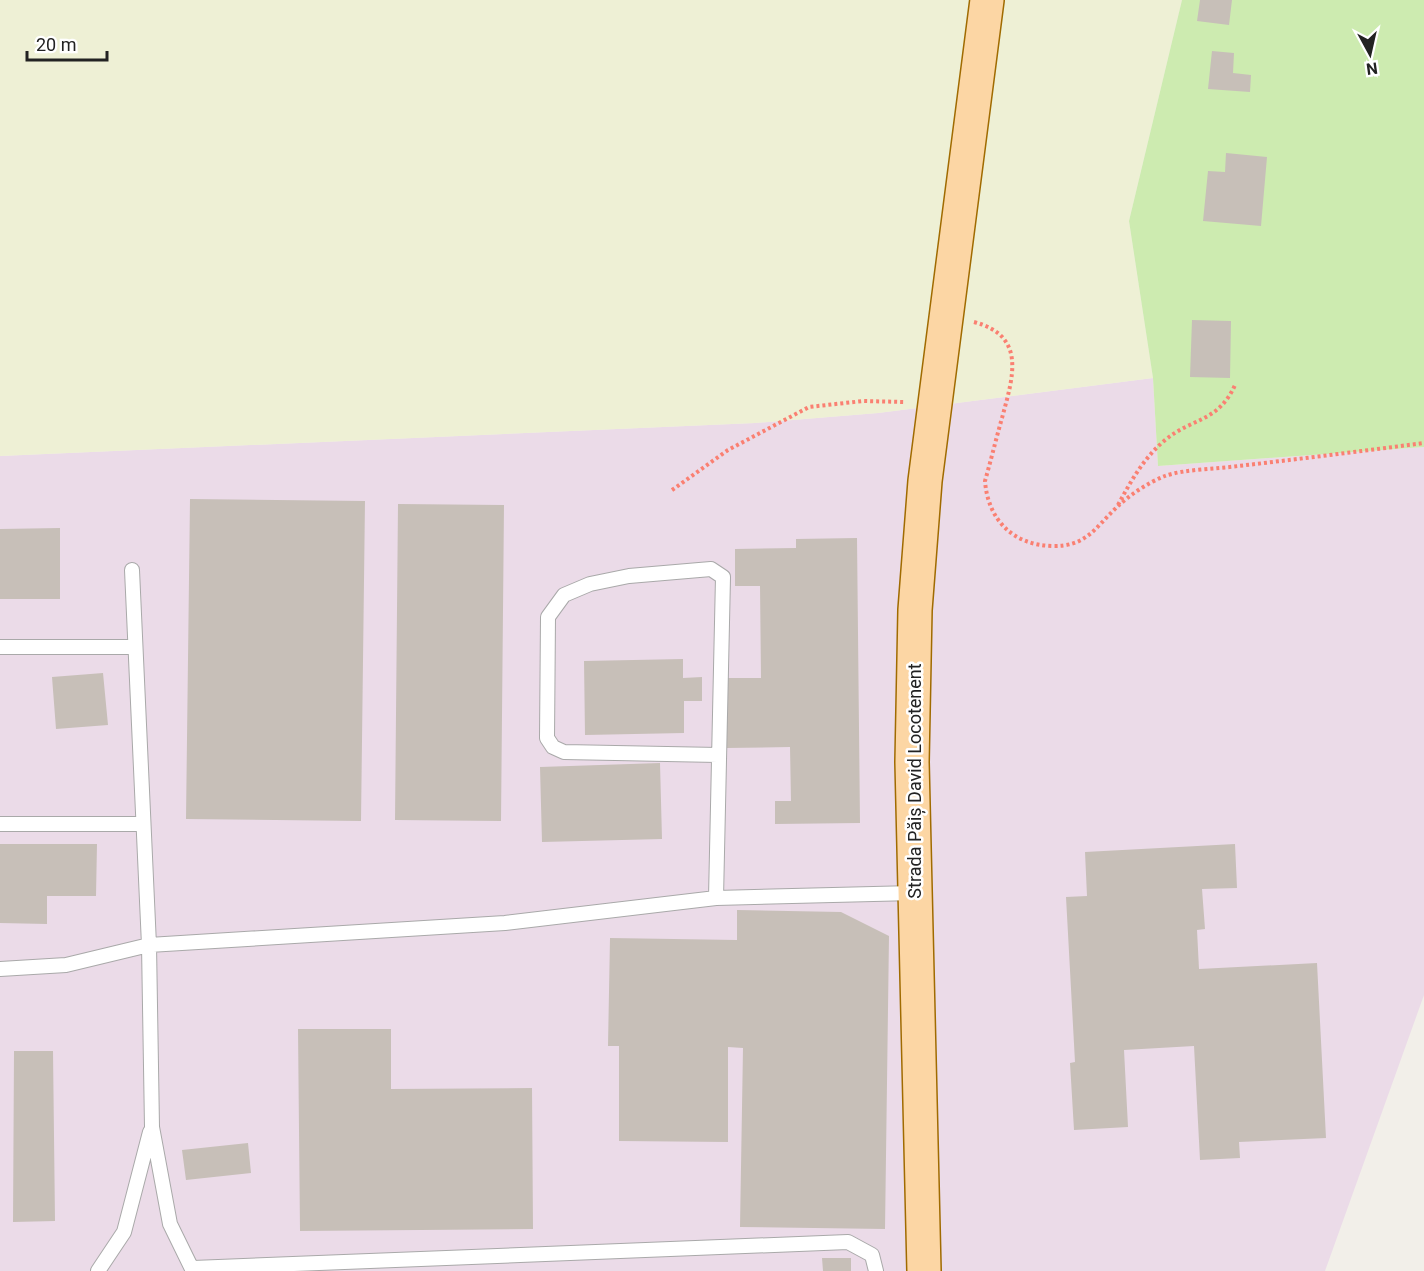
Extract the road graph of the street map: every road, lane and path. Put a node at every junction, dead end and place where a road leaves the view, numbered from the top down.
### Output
1 (987, 0) edge
2 (949, 305) junction
3 (1235, 385) dead end
4 (936, 404) junction
5 (1424, 444) edge
6 (672, 490) dead end
7 (1116, 507) junction
8 (132, 570) dead end
9 (0, 647) edge
10 (135, 647) junction
11 (718, 755) junction
12 (0, 824) edge
13 (143, 824) junction
14 (914, 894) junction
15 (716, 898) junction
16 (148, 945) junction
17 (0, 969) edge
18 (152, 1127) junction
19 (193, 1269) edge
20 (98, 1271) edge
21 (876, 1271) edge
22 (924, 1271) edge

1 - 2 main road, Strada Păiș David Locotenent
2 - 4 main road, Strada Păiș David Locotenent
2 - 7 path
3 - 7 path
4 - 6 path
4 - 14 main road, Strada Păiș David Locotenent
5 - 7 path
8 - 10 lane
9 - 10 lane
10 - 13 lane
11 - 11 lane
11 - 15 lane
12 - 13 lane
13 - 16 lane
14 - 15 lane
14 - 22 main road, Strada Păiș David Locotenent
15 - 16 lane
16 - 17 lane
16 - 18 lane
18 - 19 lane
18 - 20 lane
19 - 21 lane

